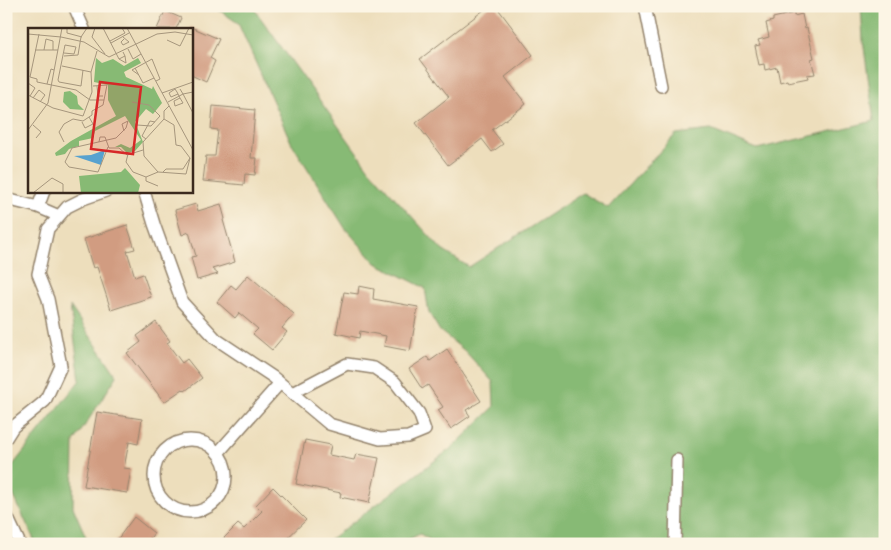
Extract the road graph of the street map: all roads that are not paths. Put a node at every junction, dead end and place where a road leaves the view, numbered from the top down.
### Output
1 (74, 6) edge
2 (645, 6) edge
3 (84, 28) edge
4 (662, 86) dead end
5 (44, 192) edge
6 (103, 192) edge
7 (144, 192) edge
8 (6, 199) edge
9 (38, 207) junction
10 (59, 216) junction
11 (280, 382) junction
12 (292, 393) junction
13 (6, 438) edge
14 (218, 453) junction
15 (677, 460) dead end
16 (6, 514) edge
17 (20, 544) edge
18 (675, 544) edge

1 - 3 street
2 - 4 street
5 - 9 street
6 - 10 street
7 - 11 street
8 - 9 street
9 - 10 street
10 - 13 street
11 - 12 street
11 - 14 street
12 - 12 street
14 - 14 street
15 - 18 street
16 - 17 street

